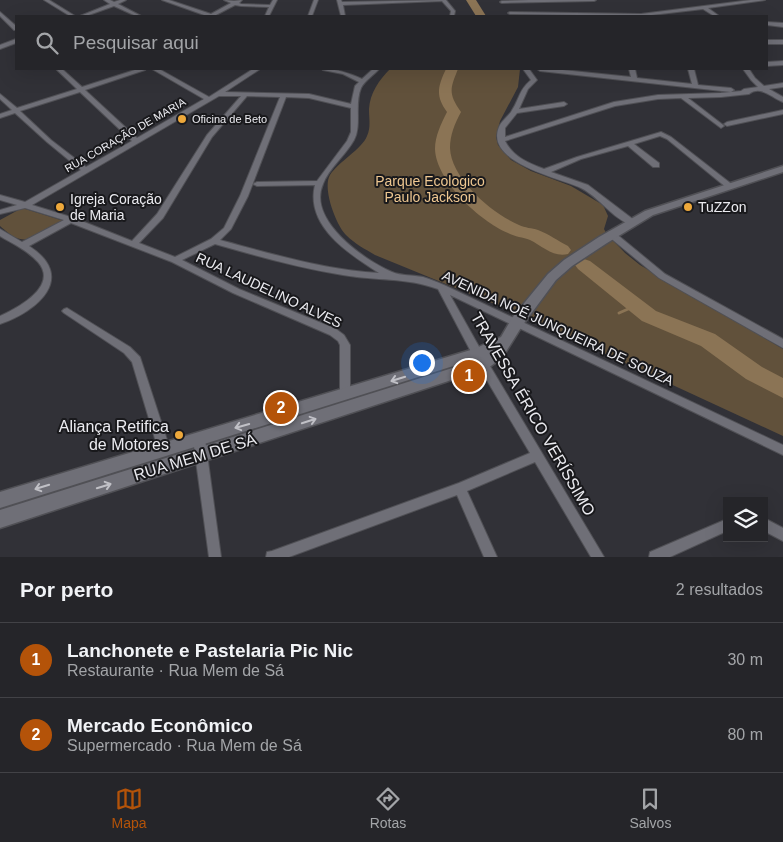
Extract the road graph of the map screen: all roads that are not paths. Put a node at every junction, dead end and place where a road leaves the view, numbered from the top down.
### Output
1 (46, 0) edge
2 (106, 0) edge
3 (124, 0) edge
4 (164, 0) edge
5 (226, 0) edge
6 (275, 0) edge
7 (316, 0) edge
8 (443, 0) edge
9 (594, 0) edge
10 (763, 0) edge
11 (501, 1) edge
12 (569, 1) edge
13 (238, 2) edge
14 (339, 2) edge
15 (114, 4) junction
16 (272, 6) junction
17 (703, 7) junction
18 (673, 11) junction
19 (0, 13) edge
20 (71, 15) edge
21 (85, 15) edge
22 (137, 15) edge
23 (208, 15) edge
24 (213, 15) edge
25 (268, 15) edge
26 (310, 15) edge
27 (342, 15) edge
28 (452, 15) edge
29 (512, 15) edge
30 (564, 15) edge
31 (601, 15) edge
32 (642, 15) edge
33 (679, 15) edge
34 (715, 15) edge
35 (768, 24) edge
36 (783, 25) edge
37 (15, 28) edge
38 (15, 41) edge
39 (768, 42) edge
40 (783, 42) edge
41 (0, 46) edge
42 (783, 63) edge
43 (768, 64) edge
44 (59, 70) edge
45 (140, 70) edge
46 (157, 70) edge
47 (255, 70) edge
48 (330, 70) edge
49 (364, 70) edge
50 (374, 70) edge
51 (527, 70) edge
52 (554, 70) edge
53 (632, 70) edge
54 (691, 70) edge
55 (747, 70) edge
56 (582, 72) edge
57 (359, 79) junction
58 (634, 80) junction
59 (783, 85) edge
60 (695, 86) junction
61 (764, 89) junction
62 (81, 90) junction
63 (749, 92) junction
64 (218, 94) junction
65 (245, 95) junction
66 (0, 96) edge
67 (284, 96) junction
68 (682, 96) junction
69 (208, 99) junction
70 (783, 100) edge
71 (564, 104) dead end
72 (354, 106) junction
73 (18, 110) junction
74 (515, 111) junction
75 (783, 112) edge
76 (0, 116) edge
77 (501, 140) junction
78 (137, 142) junction
79 (628, 143) junction
80 (656, 165) dead end
81 (783, 169) edge
82 (86, 171) junction
83 (544, 172) junction
84 (319, 183) junction
85 (257, 184) dead end
86 (730, 186) junction
87 (0, 197) edge
88 (26, 205) junction
89 (0, 212) edge
90 (71, 220) junction
91 (631, 222) junction
92 (0, 232) edge
93 (612, 234) junction
94 (214, 241) junction
95 (133, 245) junction
96 (21, 246) junction
97 (175, 260) junction
98 (392, 276) junction
99 (440, 287) junction
100 (67, 311) dead end
101 (0, 320) edge
102 (517, 322) junction
103 (783, 344) edge
104 (480, 358) junction
105 (342, 401) junction
106 (199, 439) junction
107 (164, 450) junction
108 (783, 450) edge
109 (201, 456) junction
110 (537, 456) junction
111 (460, 488) junction
112 (0, 500) edge
113 (0, 519) edge
114 (768, 526) edge
115 (723, 527) edge
116 (783, 535) edge
117 (215, 557) edge
118 (272, 557) edge
119 (491, 557) edge
120 (598, 557) edge
121 (655, 557) edge

1 - 20 street
2 - 15 street
3 - 15 street
4 - 23 street
5 - 13 street
6 - 16 street
7 - 26 street
8 - 14 street
8 - 28 street
9 - 12 street
10 - 17 street
11 - 12 street
11 - 29 street
13 - 16 street
13 - 24 street
14 - 27 street
15 - 21 street
15 - 22 street
16 - 25 street
17 - 18 street
17 - 34 street
18 - 32 street
18 - 33 street
19 - 37 street
29 - 30 street
30 - 31 street
31 - 32 street
35 - 36 street
38 - 41 street
39 - 40 street
42 - 43 street
44 - 62 street
45 - 62 street
46 - 69 street
47 - 64 street, RUA CORAÇÃO DE MARIA
48 - 57 street
49 - 57 street
50 - 57 street
51 - 74 street
52 - 56 street
53 - 58 street
54 - 60 street
55 - 61 street
56 - 58 street
57 - 72 street
58 - 60 street
59 - 61 street
60 - 63 street
61 - 63 street
61 - 70 street
62 - 73 street
62 - 78 street
63 - 68 street
64 - 65 street
64 - 69 street, RUA CORAÇÃO DE MARIA
65 - 67 street
65 - 95 street
66 - 73 street
67 - 72 street
67 - 94 street
68 - 75 street
68 - 77 street
69 - 78 street, RUA CORAÇÃO DE MARIA
71 - 74 street
72 - 84 street
73 - 76 street
73 - 82 street
74 - 77 street
77 - 83 street
78 - 82 street, RUA CORAÇÃO DE MARIA
79 - 80 street
79 - 83 street
79 - 86 street
81 - 86 street, RUA MEM DE SÁ
82 - 88 street, RUA CORAÇÃO DE MARIA
83 - 91 street
84 - 85 street
84 - 98 street, AVENIDA NOÉ JUNQUEIRA DE SOUZA
86 - 91 street, RUA MEM DE SÁ
87 - 88 street, RUA LAUDELINO ALVES
88 - 89 street, RUA CORAÇÃO DE MARIA
88 - 90 street, RUA LAUDELINO ALVES
90 - 95 street, RUA LAUDELINO ALVES
90 - 96 street
91 - 93 street, RUA MEM DE SÁ
92 - 96 street
93 - 102 street, RUA MEM DE SÁ
93 - 103 street
94 - 97 street
94 - 98 street
95 - 97 street, RUA LAUDELINO ALVES
96 - 101 street
97 - 105 street, RUA LAUDELINO ALVES
98 - 99 street, AVENIDA NOÉ JUNQUEIRA DE SOUZA
99 - 102 street, AVENIDA NOÉ JUNQUEIRA DE SOUZA
99 - 104 street, TRAVESSA ÉRICO VERÍSSIMO
100 - 107 street
102 - 104 street, RUA MEM DE SÁ
102 - 108 street, AVENIDA NOÉ JUNQUEIRA DE SOUZA
104 - 105 street, RUA MEM DE SÁ
104 - 110 street, TRAVESSA ÉRICO VERÍSSIMO
105 -> 106 street, RUA MEM DE SÁ
109 -> 105 street, RUA MEM DE SÁ
106 - 107 street, RUA MEM DE SÁ
106 - 109 street
107 -> 112 street, RUA MEM DE SÁ
113 -> 109 street, RUA MEM DE SÁ
109 - 117 street
110 - 111 street
110 - 120 street, TRAVESSA ÉRICO VERÍSSIMO
111 - 118 street
111 - 119 street
114 - 116 street
115 - 121 street

